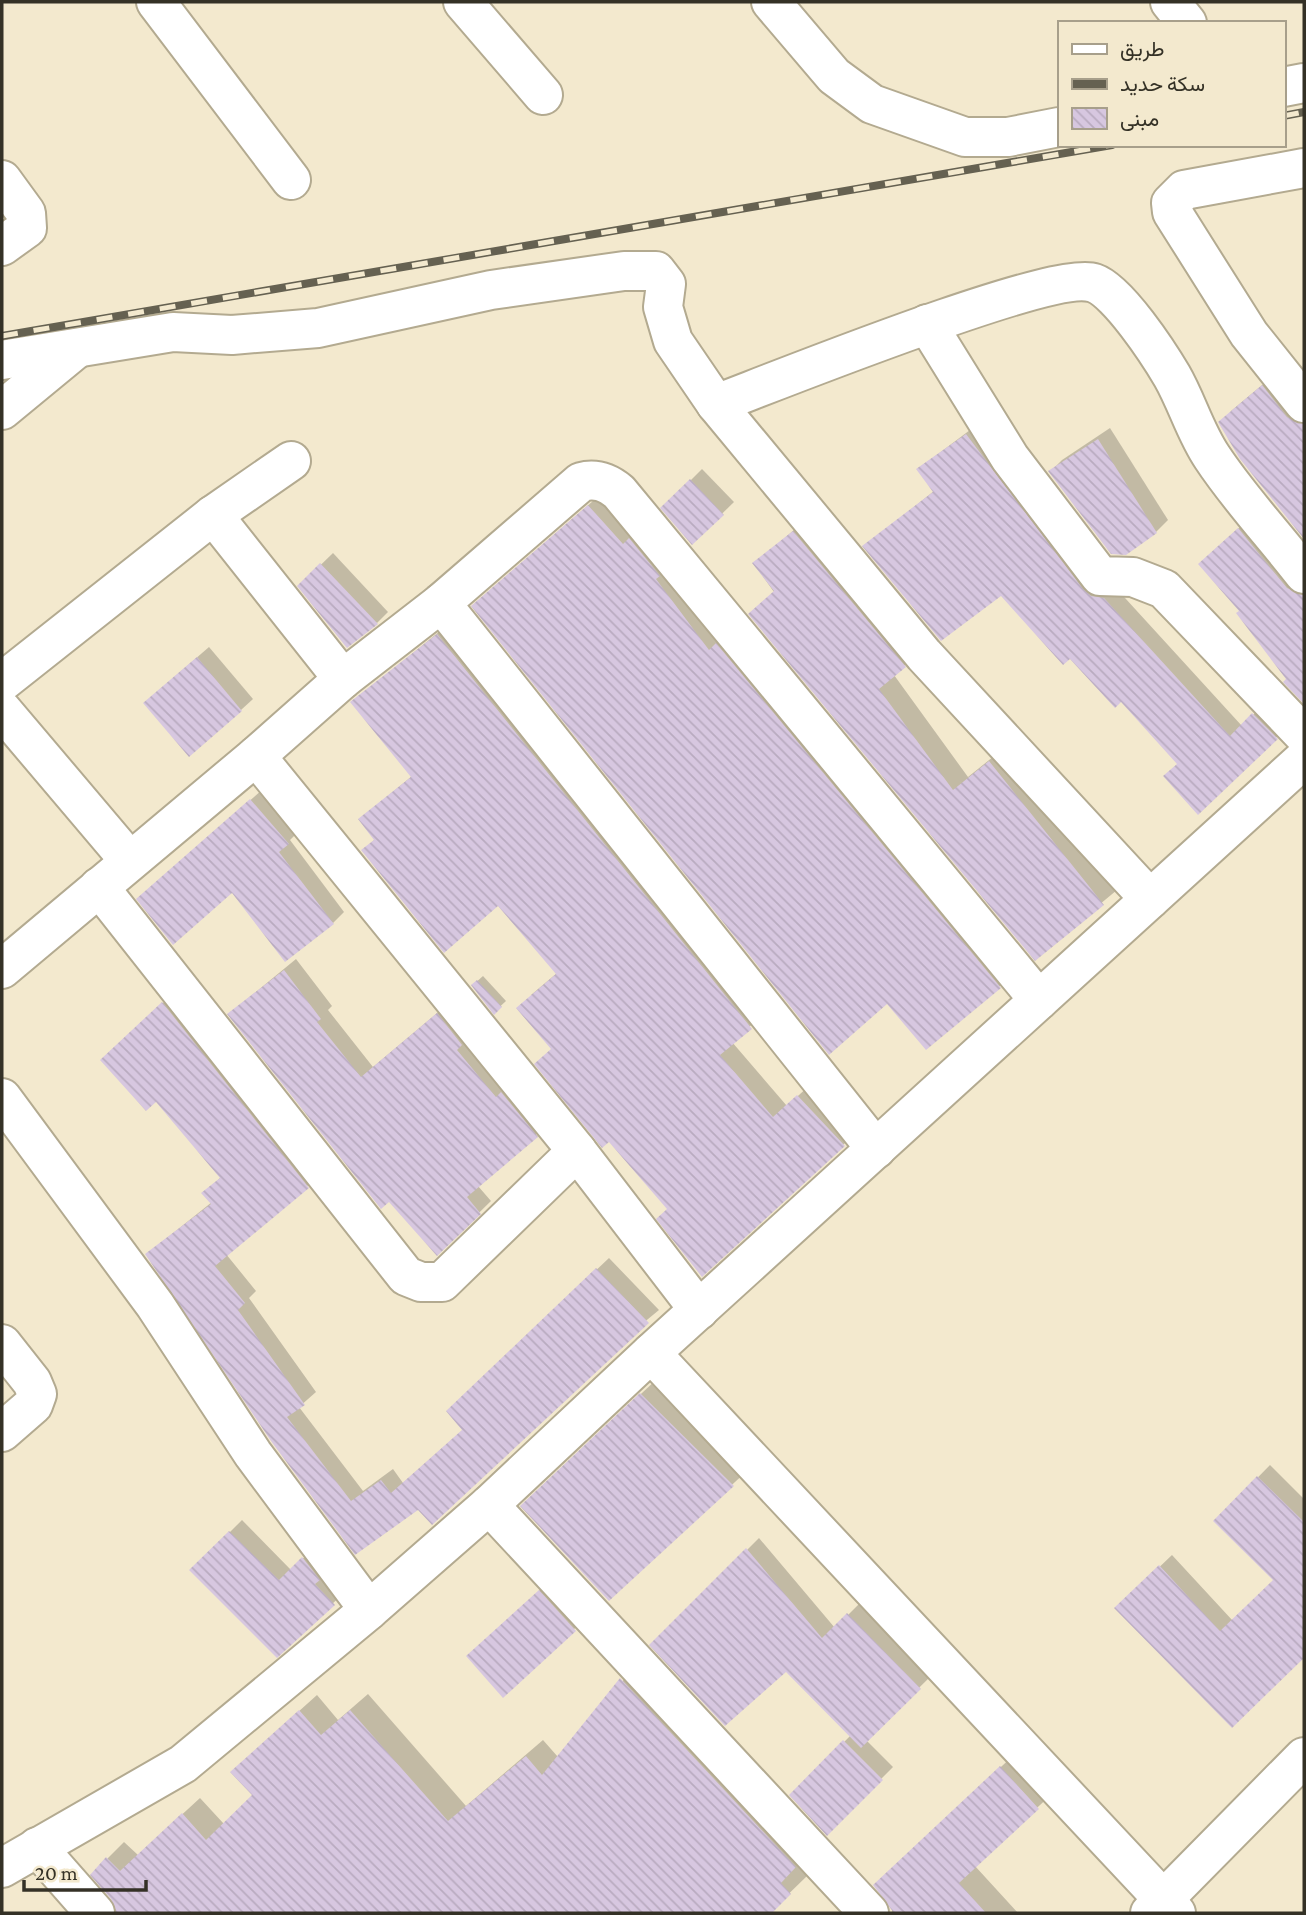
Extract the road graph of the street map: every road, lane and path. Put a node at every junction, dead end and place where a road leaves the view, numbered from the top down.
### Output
1 (156, 2) edge
2 (463, 2) edge
3 (771, 2) edge
4 (1170, 2) edge
5 (1185, 21) edge
6 (1304, 83) edge
7 (1285, 87) edge
8 (542, 95) dead end
9 (1058, 127) edge
10 (1304, 168) edge
11 (2, 180) edge
12 (291, 180) dead end
13 (2, 246) edge
14 (928, 324) junction
15 (79, 347) junction
16 (2, 360) edge
17 (1304, 403) edge
18 (716, 404) junction
19 (2, 410) edge
20 (290, 461) dead end
21 (212, 515) junction
22 (1304, 574) edge
23 (441, 603) junction
24 (343, 679) junction
25 (2, 682) edge
26 (2, 710) edge
27 (1304, 735) edge
28 (256, 756) junction
29 (1304, 759) edge
30 (129, 860) junction
31 (99, 887) junction
32 (1150, 899) junction
33 (2, 970) edge
34 (1039, 1000) junction
35 (2, 1098) edge
36 (876, 1149) junction
37 (577, 1151) junction
38 (699, 1310) junction
39 (2, 1344) edge
40 (651, 1353) junction
41 (2, 1432) edge
42 (489, 1505) junction
43 (369, 1611) junction
44 (1304, 1758) edge
45 (37, 1847) junction
46 (2, 1868) edge
47 (1163, 1909) edge
48 (95, 1913) edge
49 (869, 1913) edge

1 - 12 street
2 - 8 street
3 - 9 street
4 - 5 street
6 - 7 street
10 - 17 street
11 - 13 street
14 - 18 street
14 - 22 street
14 - 27 street
15 - 16 street
15 - 18 street
15 - 19 street
18 - 32 street
20 - 21 street
21 - 24 street
21 - 25 street
23 - 24 street
23 - 34 street
23 - 36 street
24 - 28 street
26 - 30 street
28 - 30 street
28 - 37 street
29 - 32 street
30 - 31 street
31 - 33 street
31 - 37 street
32 - 34 street
34 - 36 street
35 - 43 street
36 - 38 street
37 - 38 street
38 - 40 street
39 - 41 street
40 - 42 street
40 - 47 street
42 - 43 street
42 - 49 street
43 - 45 street
44 - 47 street
45 - 46 street
45 - 48 street

